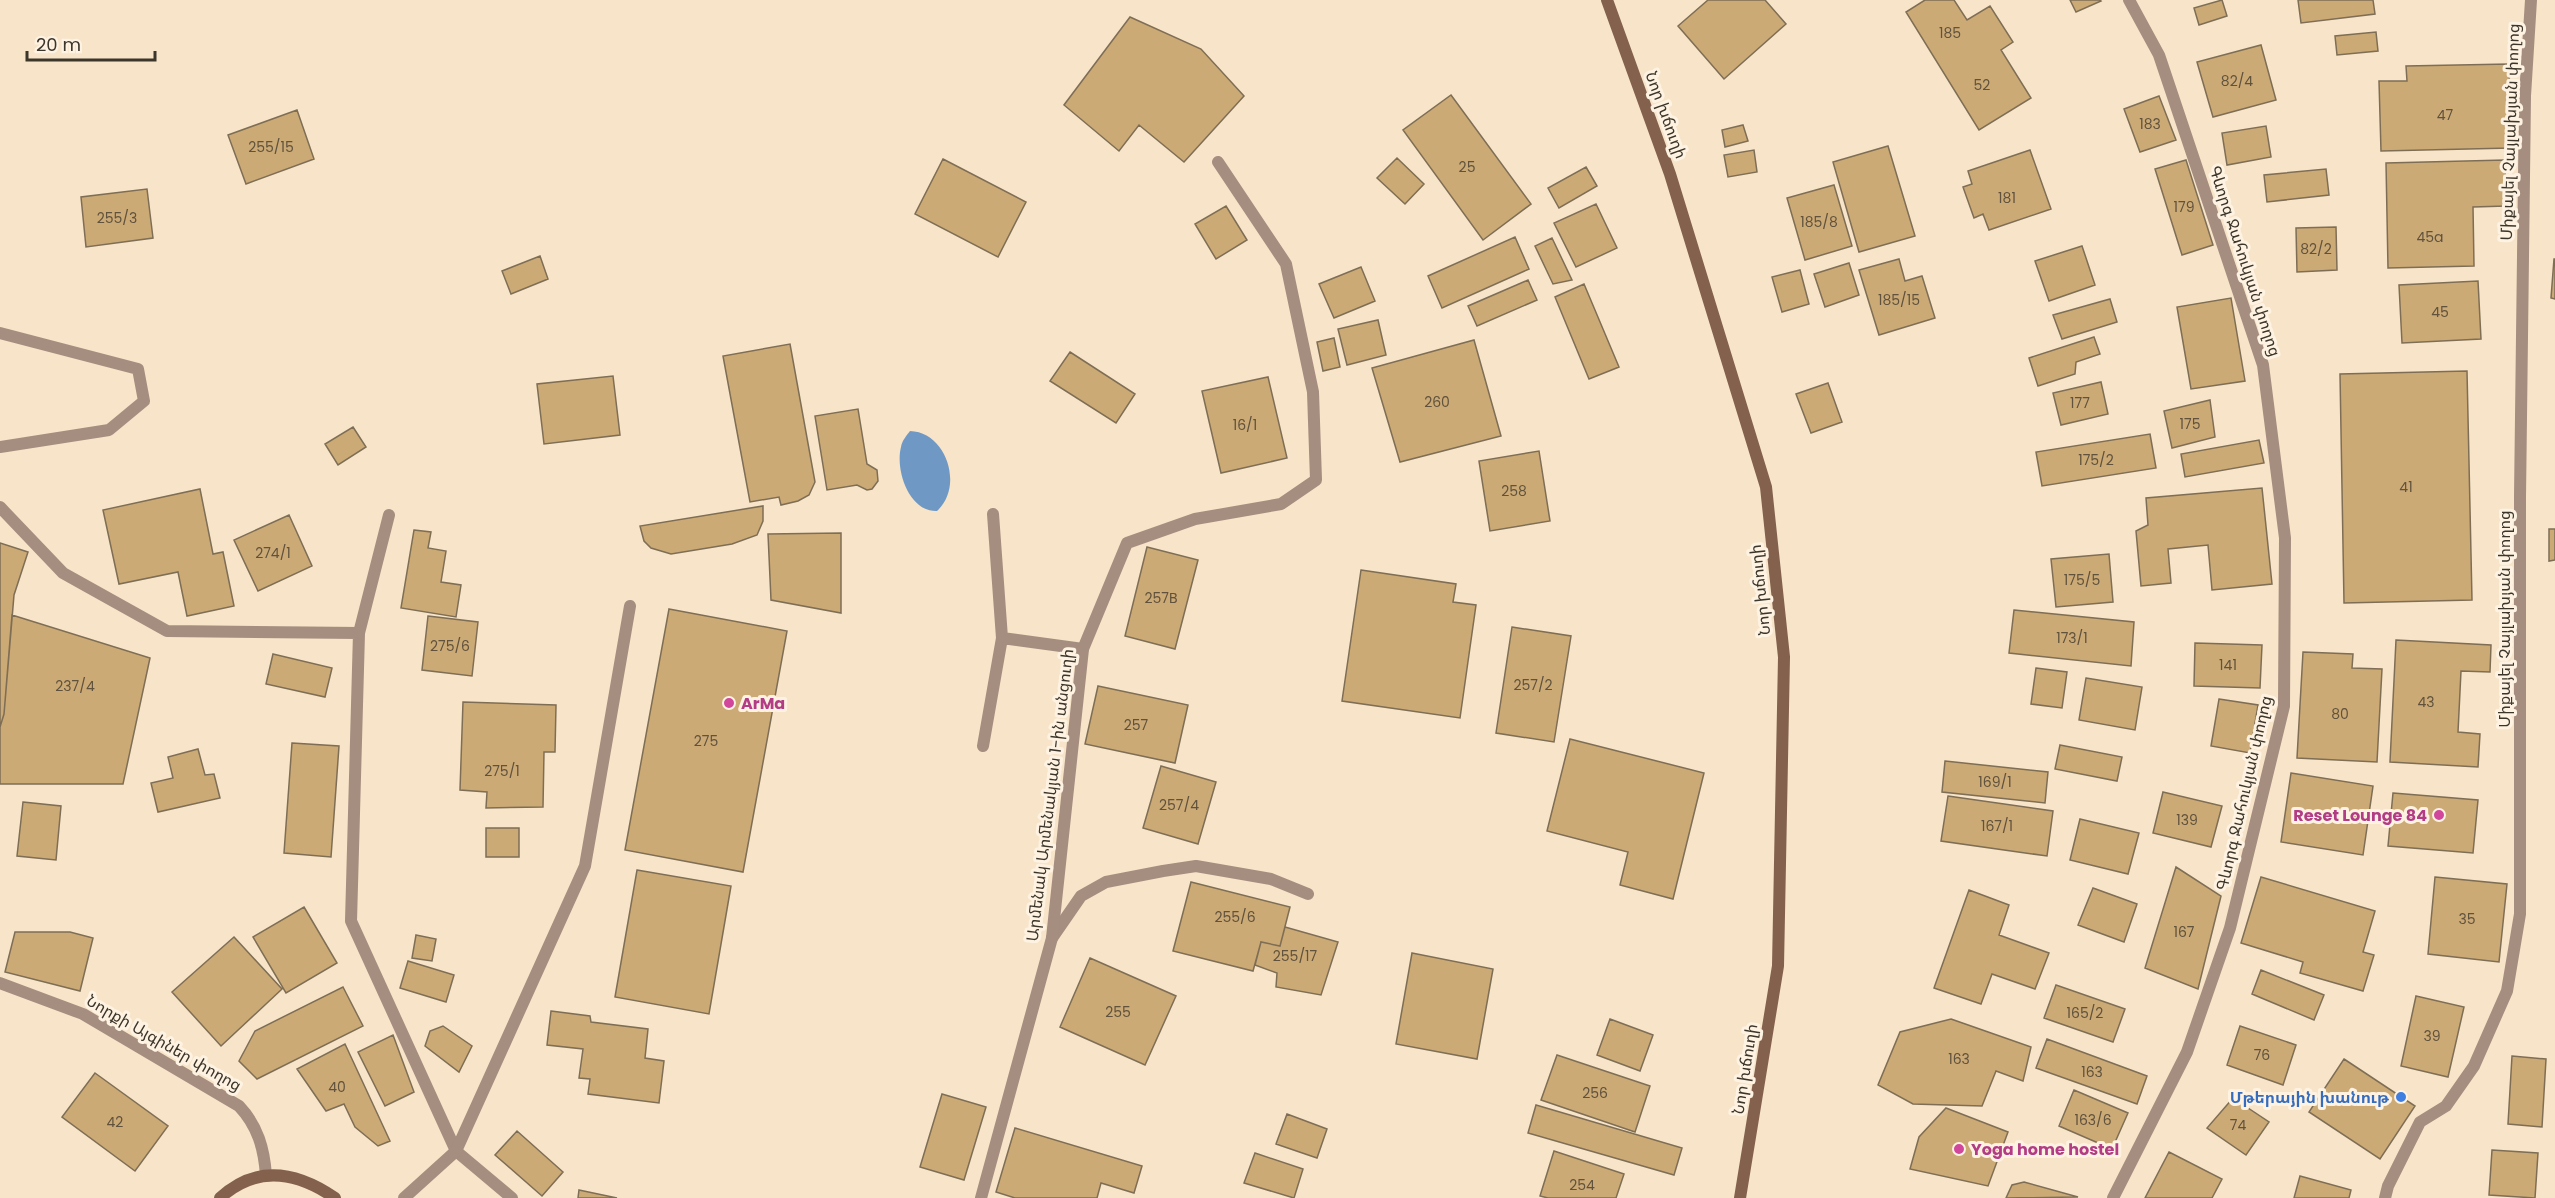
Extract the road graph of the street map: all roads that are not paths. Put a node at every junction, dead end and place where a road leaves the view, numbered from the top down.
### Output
1 (1607, 0) edge
2 (2129, 0) edge
3 (2531, 0) edge
4 (1218, 162) dead end
5 (0, 333) edge
6 (0, 447) edge
7 (0, 507) edge
8 (993, 514) dead end
9 (389, 515) dead end
10 (630, 606) dead end
11 (358, 633) junction
12 (1002, 638) junction
13 (1083, 649) junction
14 (983, 746) dead end
15 (1308, 894) dead end
16 (1052, 938) junction
17 (0, 983) edge
18 (456, 1151) junction
19 (266, 1175) junction
20 (220, 1198) edge
21 (335, 1198) edge
22 (404, 1198) edge
23 (512, 1198) edge
24 (981, 1198) edge
25 (1740, 1198) edge
26 (2113, 1198) edge
27 (2385, 1198) edge

1 - 25 main road, Նոր խճուղի
2 - 26 street, Գևորգ Ջահուկյան փողոց
3 - 27 street, Միքայել Չայլախյան փողոց
4 - 13 street, Արմենակ Արմենակյան 1-ին անցուղի
5 - 6 street
7 - 11 street
8 - 12 street
9 - 11 street
10 - 18 street
11 - 18 street
12 - 13 street
12 - 14 street
13 - 16 street, Արմենակ Արմենակյան 1-ին անցուղի
15 - 16 street
16 - 24 street, Արմենակ Արմենակյան 1-ին անցուղի
17 - 19 street, Նորքի Այգիներ փողոց
18 - 22 street
18 - 23 street
19 - 20 main road
19 - 21 main road

